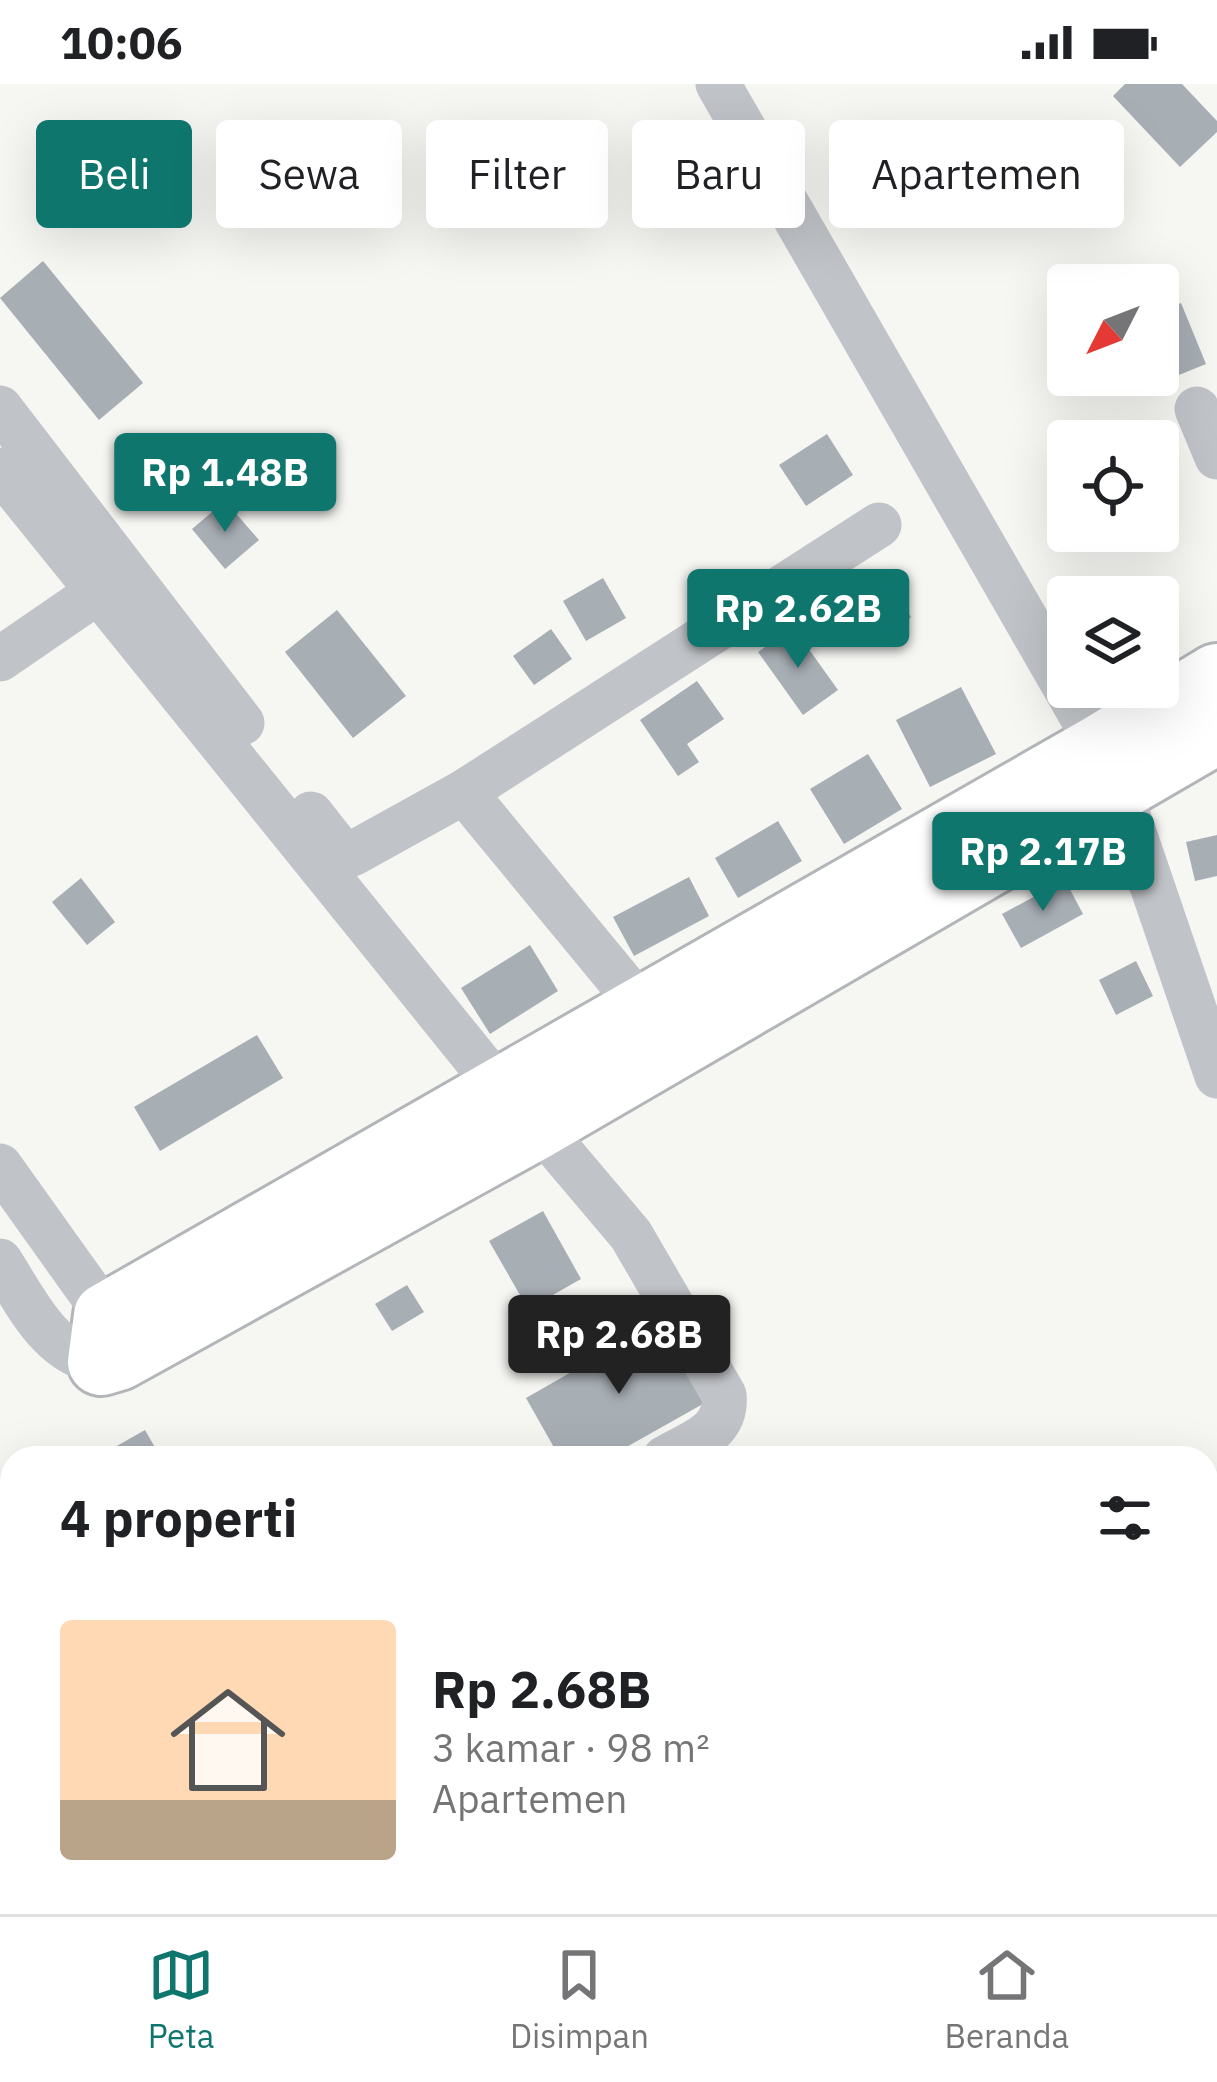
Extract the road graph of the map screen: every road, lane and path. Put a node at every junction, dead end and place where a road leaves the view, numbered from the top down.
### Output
1 (718, 84) edge
2 (0, 408) edge
3 (1198, 409) dead end
4 (1217, 457) edge
5 (0, 470) edge
6 (879, 525) dead end
7 (112, 583) junction
8 (0, 659) edge
9 (1217, 677) edge
10 (1217, 730) edge
11 (1109, 768) junction
12 (464, 792) junction
13 (860, 912) junction
14 (644, 1010) junction
15 (1217, 1076) edge
16 (519, 1107) junction
17 (0, 1166) edge
18 (0, 1261) edge
19 (104, 1339) junction
20 (686, 1446) edge

1 - 11 street
2 - 7 street
3 - 4 street
5 - 7 street
6 - 12 street
7 - 8 street
7 - 12 street
7 - 16 street
9 - 11 highway
10 - 11 highway
11 - 13 highway
11 - 15 street
12 - 14 street
13 - 14 highway
13 - 16 highway
14 - 16 highway
16 - 19 highway
16 - 20 street
17 - 19 street
18 - 19 street

